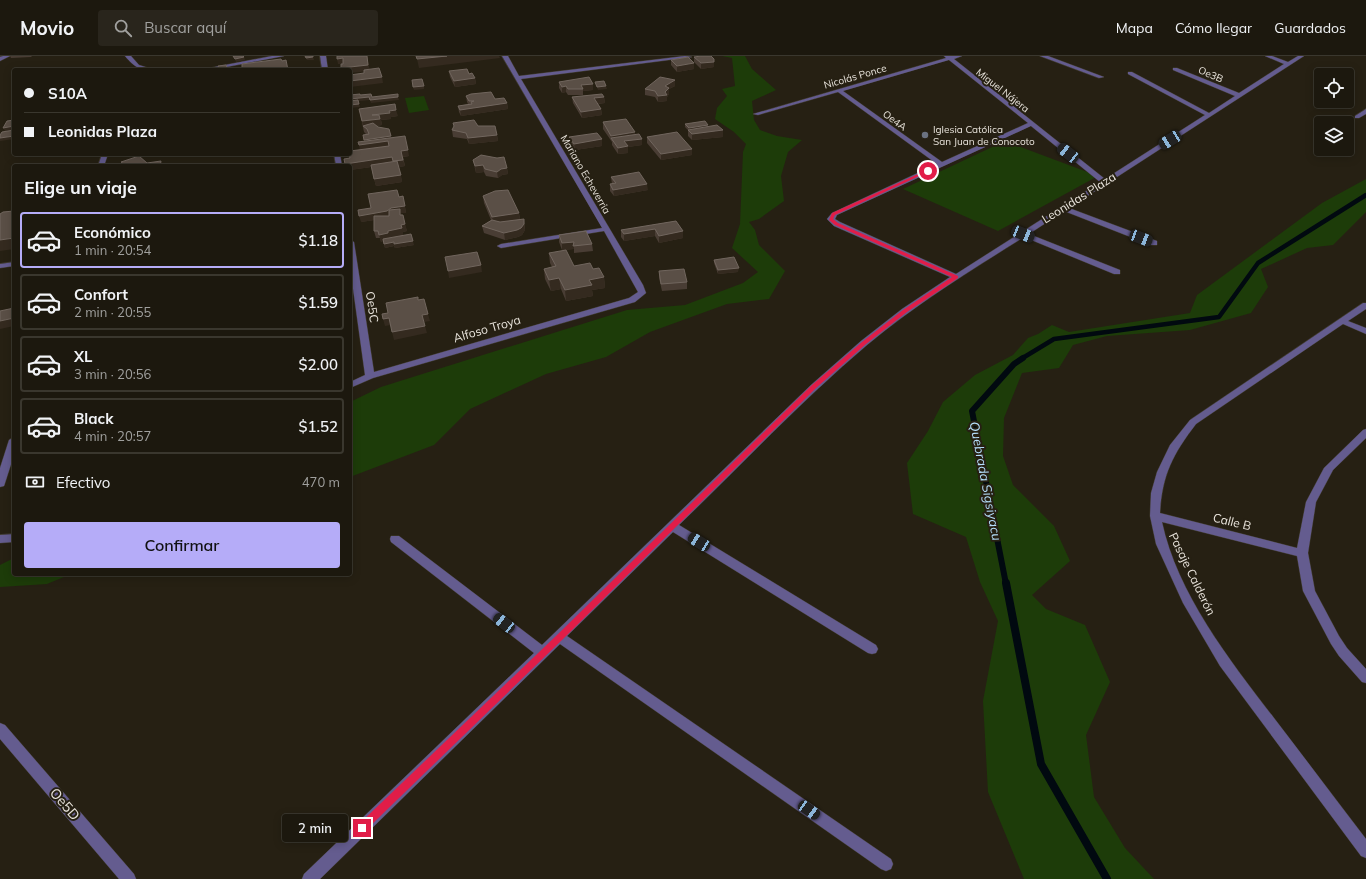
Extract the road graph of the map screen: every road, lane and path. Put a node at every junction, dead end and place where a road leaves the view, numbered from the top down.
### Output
1 (7, 56) edge
2 (128, 56) edge
3 (281, 56) edge
4 (322, 56) edge
5 (505, 56) edge
6 (959, 56) edge
7 (1043, 56) edge
8 (1268, 56) edge
9 (1301, 56) edge
10 (688, 57) edge
11 (948, 57) edge
12 (0, 59) edge
13 (1288, 64) junction
14 (144, 68) edge
15 (213, 68) edge
16 (325, 68) edge
17 (1174, 69) dead end
18 (1130, 73) dead end
19 (1101, 77) dead end
20 (518, 78) junction
21 (838, 90) junction
22 (1240, 96) junction
23 (1366, 111) edge
24 (756, 114) dead end
25 (1209, 115) junction
26 (1357, 117) dead end
27 (1031, 124) junction
28 (942, 164) junction
29 (1105, 182) junction
30 (1064, 208) junction
31 (606, 229) junction
32 (1023, 234) junction
33 (1154, 243) dead end
34 (501, 246) dead end
35 (352, 255) edge
36 (12, 264) edge
37 (0, 266) edge
38 (1117, 272) dead end
39 (956, 277) junction
40 (632, 300) joint
41 (1366, 305) edge
42 (1342, 321) junction
43 (1366, 331) edge
44 (370, 376) junction
45 (352, 384) edge
46 (1366, 432) edge
47 (12, 446) edge
48 (0, 483) edge
49 (1155, 516) junction
50 (672, 526) junction
51 (12, 538) edge
52 (0, 539) edge
53 (395, 539) dead end
54 (1302, 553) junction
55 (559, 637) junction
56 (872, 649) dead end
57 (542, 653) junction
58 (1366, 678) edge
59 (0, 729) edge
60 (1366, 851) edge
61 (886, 864) dead end
62 (129, 879) edge
63 (308, 879) edge

1 - 12 street
2 - 14 street
3 - 15 street
4 - 16 street
5 - 20 street, Mariano Echeverria
6 - 11 street, Nicolás Ponce
7 - 19 street
8 - 13 street
9 - 13 street, Leonidas Plaza
10 - 20 street
11 - 21 street, Nicolás Ponce
11 - 27 street, Miguel Nájera
13 - 22 street, Leonidas Plaza
17 - 22 street, Oe3B
18 - 25 street
20 - 31 street, Mariano Echeverria
21 - 24 street, Nicolás Ponce
21 - 28 street, Oe4A
22 - 25 street, Leonidas Plaza
23 - 26 street
25 - 29 street, Leonidas Plaza
27 - 28 street
27 - 29 street, Miguel Nájera
28 - 39 street
29 - 30 street, Leonidas Plaza
30 - 32 street, Leonidas Plaza
30 - 33 street
31 - 34 street
31 - 40 street, Mariano Echeverria
32 - 38 street
32 - 39 street, Leonidas Plaza
35 - 44 street, Oe5C
36 - 37 street
39 - 50 street, Leonidas Plaza
40 - 44 street, Alfoso Troya
41 - 42 street, Pasaje Calderón
42 - 43 street
42 - 49 street, Pasaje Calderón
44 - 45 street, Alfoso Troya
46 - 54 street
47 - 48 street
49 - 54 street, Calle B
49 - 60 street, Pasaje Calderón
50 - 55 street, Leonidas Plaza
50 - 56 street
51 - 52 street
53 - 57 street
54 - 58 street
55 - 57 street, Leonidas Plaza
55 - 61 street
57 - 63 street, Leonidas Plaza
59 - 62 street, Oe5D

